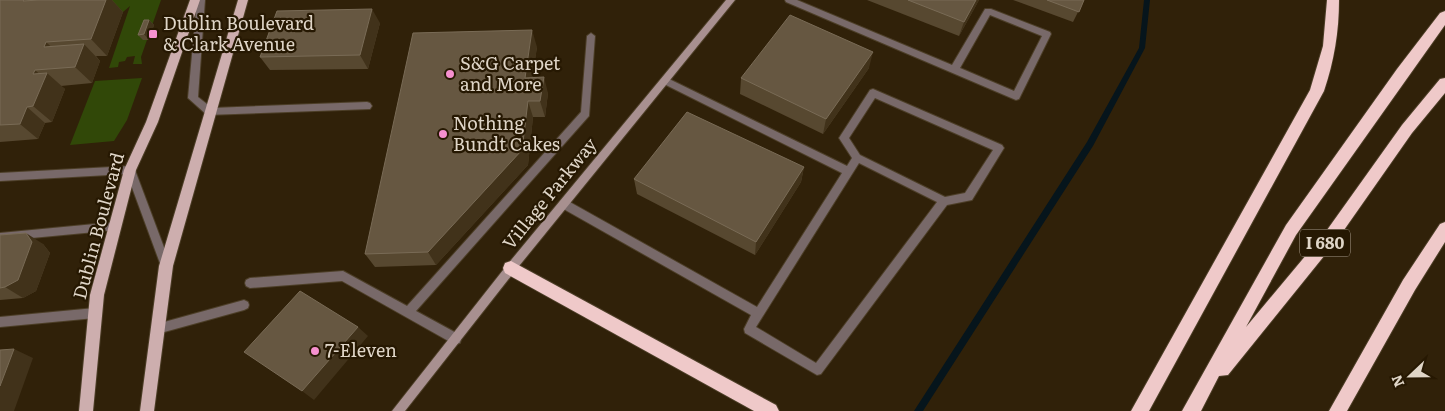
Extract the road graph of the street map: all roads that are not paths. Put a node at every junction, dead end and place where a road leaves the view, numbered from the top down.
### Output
1 (195, 0) edge
2 (201, 0) edge
3 (243, 0) edge
4 (731, 0) edge
5 (789, 0) edge
6 (1333, 0) edge
7 (1445, 16) edge
8 (591, 36) dead end
9 (954, 70) junction
10 (665, 81) junction
11 (1445, 83) edge
12 (366, 106) dead end
13 (210, 112) junction
14 (857, 158) junction
15 (130, 170) junction
16 (849, 172) junction
17 (0, 176) edge
18 (944, 201) junction
19 (564, 204) junction
20 (116, 226) junction
21 (1445, 229) edge
22 (0, 237) edge
23 (166, 266) junction
24 (511, 268) junction
25 (250, 283) dead end
26 (244, 305) dead end
27 (408, 312) junction
28 (96, 313) junction
29 (759, 314) junction
30 (0, 322) edge
31 (157, 329) junction
32 (456, 339) junction
33 (1194, 405) edge
34 (86, 411) edge
35 (147, 411) edge
36 (398, 411) edge
37 (770, 411) edge
38 (1140, 411) edge
39 (1338, 411) edge

1 - 15 main road, Dublin Boulevard
2 - 13 lane
3 - 13 main road
4 - 10 street, Village Parkway
5 - 9 lane
6 - 38 highway
7 - 33 highway
8 - 27 lane
9 - 9 lane
10 - 16 lane
10 - 19 street, Village Parkway
11 - 33 highway, I 680
12 - 13 lane
13 - 23 main road
14 - 16 lane
14 - 18 lane
14 - 18 lane
15 - 17 lane
15 - 20 main road, Dublin Boulevard
15 - 23 lane
16 - 29 lane
18 - 29 lane
19 - 24 street, Village Parkway
19 - 29 lane
20 - 22 lane
20 - 28 main road, Dublin Boulevard
21 - 39 highway
23 - 31 main road
24 - 32 street, Village Parkway
24 - 37 highway
25 - 27 lane
26 - 31 lane
27 - 32 lane
28 - 30 lane
28 - 34 main road, Dublin Boulevard
31 - 35 main road
32 - 36 street, Village Parkway

